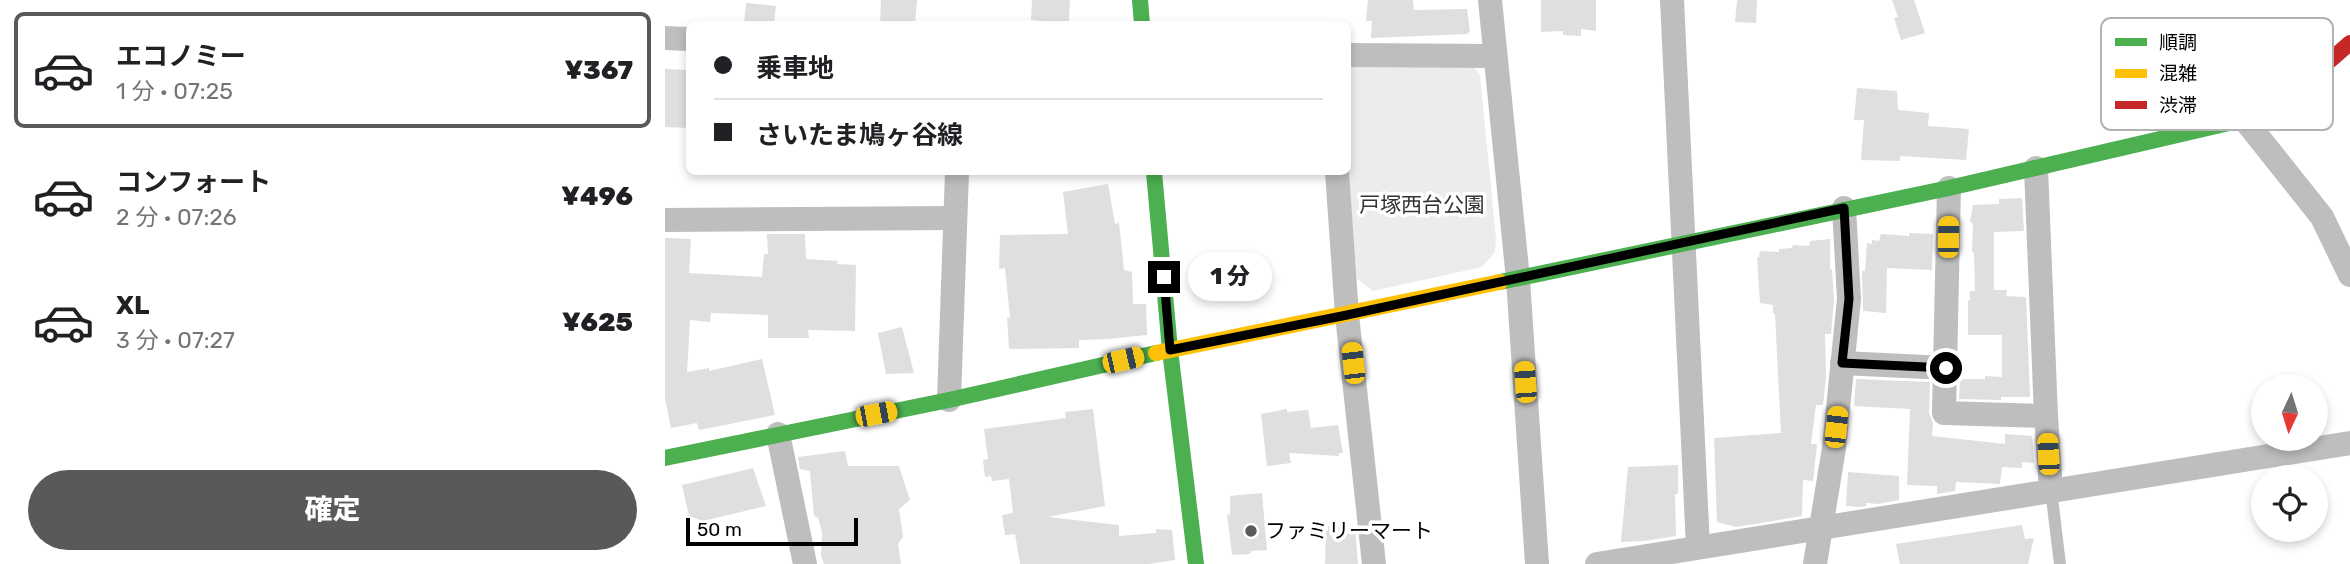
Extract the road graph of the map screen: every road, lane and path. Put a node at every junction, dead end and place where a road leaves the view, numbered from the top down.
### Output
1 (1140, 0) edge
2 (1490, 0) edge
3 (1672, 0) edge
4 (1142, 21) edge
5 (665, 38) edge
6 (686, 39) edge
7 (2350, 43) edge
8 (1351, 55) edge
9 (1495, 55) junction
10 (2333, 58) edge
11 (2197, 130) edge
12 (2253, 130) edge
13 (2036, 168) junction
14 (957, 175) edge
15 (1154, 175) edge
16 (1337, 175) edge
17 (1949, 188) junction
18 (1844, 208) junction
19 (955, 218) junction
20 (665, 219) edge
21 (1684, 242) junction
22 (2350, 275) edge
23 (1518, 279) junction
24 (1347, 315) junction
25 (1170, 350) junction
26 (1842, 363) junction
27 (1946, 368) junction
28 (949, 400) junction
29 (2046, 416) junction
30 (778, 434) junction
31 (2350, 443) edge
32 (665, 458) edge
33 (2051, 490) junction
34 (1821, 527) junction
35 (1697, 547) junction
36 (805, 564) edge
37 (1196, 564) edge
38 (1374, 564) edge
39 (1537, 564) edge
40 (1597, 564) edge
41 (1815, 564) edge
42 (2060, 564) edge

1 - 4 street
2 - 9 street
3 - 21 street
5 - 6 street
7 - 10 street
8 - 9 street
9 - 23 street
11 - 13 street
12 - 22 street
13 - 17 street
13 - 29 street
14 - 19 street
15 - 25 street
16 - 24 street
17 - 18 street
17 - 27 street
18 - 21 street
18 - 26 street
19 - 20 street
19 - 28 street
21 - 23 street
21 - 35 street
23 - 24 street
23 - 39 street
24 - 25 street
24 - 38 street
25 - 28 street
25 - 37 street
26 - 27 street
26 - 34 street
27 - 29 street
28 - 30 street
29 - 33 street
30 - 32 street
30 - 36 street
31 - 33 street
33 - 34 street
33 - 42 lane
34 - 35 street
34 - 41 street
35 - 40 street

